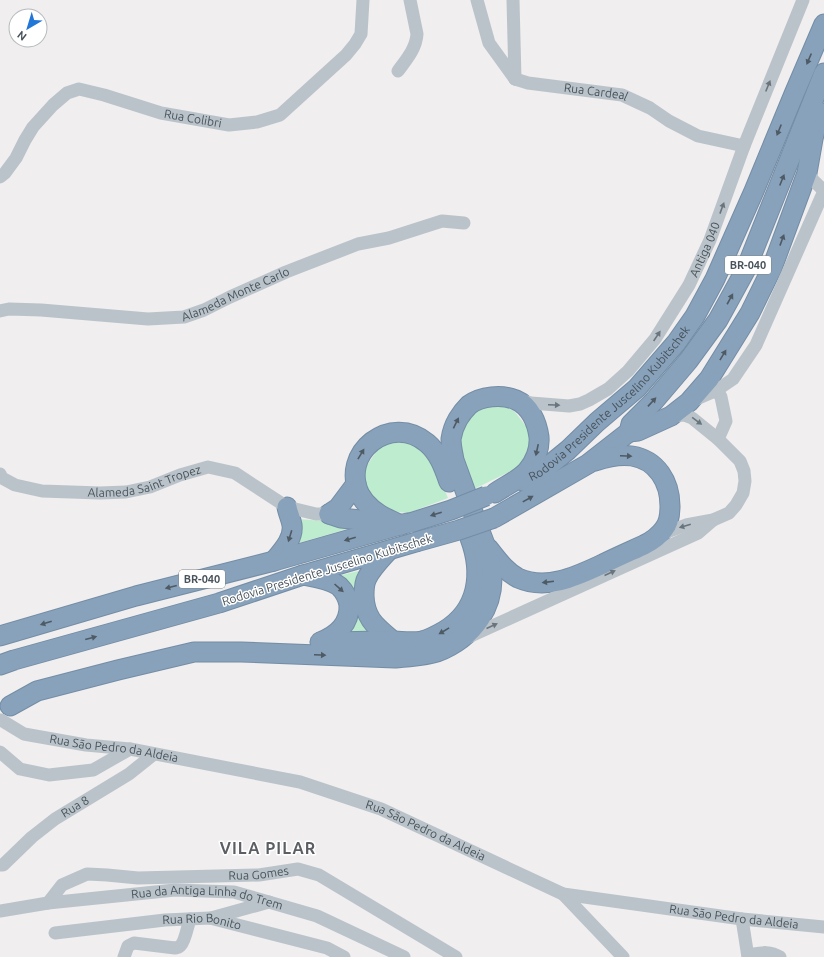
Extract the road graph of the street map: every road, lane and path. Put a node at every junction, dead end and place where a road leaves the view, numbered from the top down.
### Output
1 (363, 0) edge
2 (410, 0) edge
3 (477, 0) edge
4 (513, 0) edge
5 (803, 0) edge
6 (824, 24) edge
7 (398, 71) dead end
8 (824, 73) edge
9 (515, 79) junction
10 (824, 90) edge
11 (744, 146) junction
12 (0, 177) edge
13 (464, 223) dead end
14 (0, 311) edge
15 (713, 384) junction
16 (516, 400) junction
17 (671, 416) junction
18 (628, 432) junction
19 (718, 439) junction
20 (588, 464) junction
21 (0, 474) edge
22 (356, 484) junction
23 (490, 495) junction
24 (287, 507) junction
25 (329, 514) junction
26 (713, 520) junction
27 (405, 524) junction
28 (658, 535) junction
29 (484, 542) junction
30 (388, 550) junction
31 (274, 561) junction
32 (303, 575) junction
33 (1, 636) edge
34 (393, 641) junction
35 (321, 642) junction
36 (456, 642) junction
37 (0, 665) edge
38 (4, 710) edge
39 (130, 749) junction
40 (0, 752) edge
41 (154, 754) junction
42 (0, 865) edge
43 (563, 894) junction
44 (269, 902) junction
45 (48, 903) junction
46 (0, 911) edge
47 (210, 918) junction
48 (190, 919) junction
49 (742, 919) junction
50 (824, 927) edge
51 (55, 932) dead end
52 (748, 956) edge
53 (124, 957) edge
54 (344, 957) edge
55 (404, 957) edge
56 (456, 957) edge
57 (623, 957) edge
58 (780, 957) edge

1 - 12 street, Rua Colibri
2 - 7 street
3 - 9 street
4 - 9 street
11 -> 5 street, Antiga 040
6 -> 23 highway, Rodovia Presidente Juscelino Kubitschek / BR-040
18 -> 8 highway, Rodovia Presidente Juscelino Kubitschek / BR-040
9 - 11 street, Rua Cardeal
10 - 15 highway
16 -> 11 street, Antiga 040
13 - 14 street, Alameda Monte Carlo
15 - 17 highway
15 - 19 street
16 -> 23 highway
29 -> 16 highway
17 - 18 highway
17 -> 19 street
18 - 20 highway, Rodovia Presidente Juscelino Kubitschek / BR-040
19 - 26 street
20 -> 28 highway
30 -> 20 highway, Rodovia Presidente Juscelino Kubitschek / BR-040, bridge
21 - 24 street, Alameda Saint Tropez
22 - 25 highway
22 - 27 highway
22 -> 34 highway
23 -> 27 highway, Rodovia Presidente Juscelino Kubitschek / BR-040, bridge
24 - 25 street, Alameda Saint Tropez
24 -> 31 highway
25 - 27 highway
26 -> 28 street
36 -> 26 street
27 -> 31 highway, Rodovia Presidente Juscelino Kubitschek / BR-040
28 -> 29 highway
29 - 36 highway
30 - 32 highway, Rodovia Presidente Juscelino Kubitschek / BR-040
30 - 34 highway
31 -> 33 highway, Rodovia Presidente Juscelino Kubitschek / BR-040
32 -> 35 highway
37 -> 32 highway, Rodovia Presidente Juscelino Kubitschek / BR-040
34 - 35 highway
35 - 38 highway
38 -> 36 highway
38 - 39 street, Rua São Pedro da Aldeia
39 - 40 street
39 - 41 street, Rua São Pedro da Aldeia
41 - 42 street, Rua 8
41 - 43 street, Rua São Pedro da Aldeia
43 - 49 street, Rua São Pedro da Aldeia
43 - 57 street
44 - 45 street, Rua da Antiga Linha do Trem
44 - 47 street
44 - 55 street, Rua da Antiga Linha do Trem
45 - 46 street, Rua da Antiga Linha do Trem
45 - 56 street, Rua Gomes
47 - 48 street, Rua Rio Bonito
47 - 54 street, Rua Rio Bonito
48 - 51 street, Rua Rio Bonito
48 - 53 street
49 - 50 street, Rua São Pedro da Aldeia
49 - 52 street
52 - 58 street

